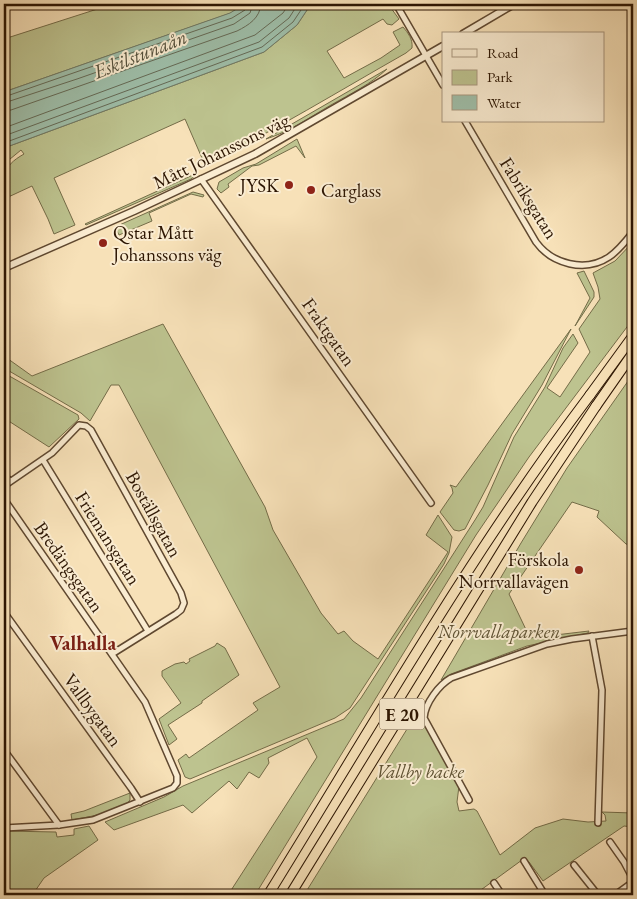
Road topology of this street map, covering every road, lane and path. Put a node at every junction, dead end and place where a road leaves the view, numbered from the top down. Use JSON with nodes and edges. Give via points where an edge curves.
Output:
{"nodes":[{"id":1,"x":396,"y":4,"type":"edge"},
{"id":2,"x":514,"y":4,"type":"edge"},
{"id":3,"x":466,"y":32,"type":"edge"},
{"id":4,"x":442,"y":47,"type":"edge"},
{"id":5,"x":426,"y":56,"type":"junction"},
{"id":6,"x":442,"y":83,"type":"edge"},
{"id":7,"x":466,"y":122,"type":"edge"},
{"id":8,"x":201,"y":179,"type":"junction"},
{"id":9,"x":633,"y":232,"type":"edge"},
{"id":10,"x":4,"y":268,"type":"edge"},
{"id":11,"x":633,"y":336,"type":"edge"},
{"id":12,"x":633,"y":352,"type":"edge"},
{"id":13,"x":43,"y":460,"type":"junction"},
{"id":14,"x":4,"y":475,"type":"edge"},
{"id":15,"x":10,"y":481,"type":"junction"},
{"id":16,"x":4,"y":486,"type":"edge"},
{"id":17,"x":4,"y":499,"type":"edge"},
{"id":18,"x":431,"y":503,"type":"dead end"},
{"id":19,"x":4,"y":612,"type":"edge"},
{"id":20,"x":148,"y":631,"type":"junction"},
{"id":21,"x":633,"y":631,"type":"edge"},
{"id":22,"x":592,"y":636,"type":"junction"},
{"id":23,"x":112,"y":654,"type":"junction"},
{"id":24,"x":4,"y":750,"type":"edge"},
{"id":25,"x":469,"y":800,"type":"dead end"},
{"id":26,"x":140,"y":802,"type":"junction"},
{"id":27,"x":598,"y":823,"type":"dead end"},
{"id":28,"x":59,"y":825,"type":"junction"},
{"id":29,"x":4,"y":828,"type":"edge"},
{"id":30,"x":610,"y":842,"type":"dead end"},
{"id":31,"x":524,"y":861,"type":"dead end"},
{"id":32,"x":574,"y":865,"type":"dead end"},
{"id":33,"x":633,"y":880,"type":"edge"},
{"id":34,"x":494,"y":884,"type":"dead end"},
{"id":35,"x":268,"y":895,"type":"edge"},
{"id":36,"x":290,"y":895,"type":"edge"},
{"id":37,"x":502,"y":895,"type":"edge"},
{"id":38,"x":545,"y":895,"type":"edge"},
{"id":39,"x":598,"y":895,"type":"edge"},
{"id":40,"x":615,"y":895,"type":"edge"}],
"edges":[{"from":1,"to":5,"type":"street"},
{"from":2,"to":3,"type":"street"},
{"from":4,"to":5,"type":"street","name":"Mått Johanssons väg"},
{"from":5,"to":6,"type":"street"},
{"from":5,"to":8,"type":"street","name":"Mått Johanssons väg","via":[[255,154]]},
{"from":7,"to":9,"type":"street","name":"Fabriksgatan","via":[[536,242],[548,255],[576,265],[596,263],[609,257]]},
{"from":8,"to":10,"type":"street","name":"Mått Johanssons väg"},
{"from":8,"to":18,"type":"street","name":"Fraktgatan"},
{"from":11,"to":35,"type":"highway","number":"E 20","via":[[567,425],[472,565]]},
{"from":12,"to":36,"type":"highway","number":"E 20","via":[[532,502]]},
{"from":13,"to":15,"type":"street"},
{"from":13,"to":20,"type":"street","name":"Friemansgatan"},
{"from":13,"to":20,"type":"street","name":"Boställsgatan","via":[[76,426],[81,424],[91,430],[183,598],[181,610]]},
{"from":14,"to":15,"type":"street"},
{"from":15,"to":16,"type":"street"},
{"from":17,"to":23,"type":"street","name":"Bredängsgatan"},
{"from":19,"to":26,"type":"street","name":"Vallbygatan"},
{"from":20,"to":23,"type":"street","name":"Boställsgatan"},
{"from":21,"to":22,"type":"street"},
{"from":22,"to":25,"type":"street","via":[[531,649],[451,678],[439,686],[424,711],[424,718]]},
{"from":22,"to":27,"type":"street","via":[[602,690]]},
{"from":23,"to":26,"type":"street","name":"Bredängsgatan","via":[[145,702],[177,776],[173,788]]},
{"from":24,"to":28,"type":"street"},
{"from":26,"to":28,"type":"street","name":"Bredängsgatan","via":[[93,820]]},
{"from":28,"to":29,"type":"street","name":"Bredängsgatan"},
{"from":30,"to":33,"type":"street"},
{"from":31,"to":38,"type":"street"},
{"from":32,"to":39,"type":"street"},
{"from":33,"to":40,"type":"street"},
{"from":34,"to":37,"type":"street"}]}
